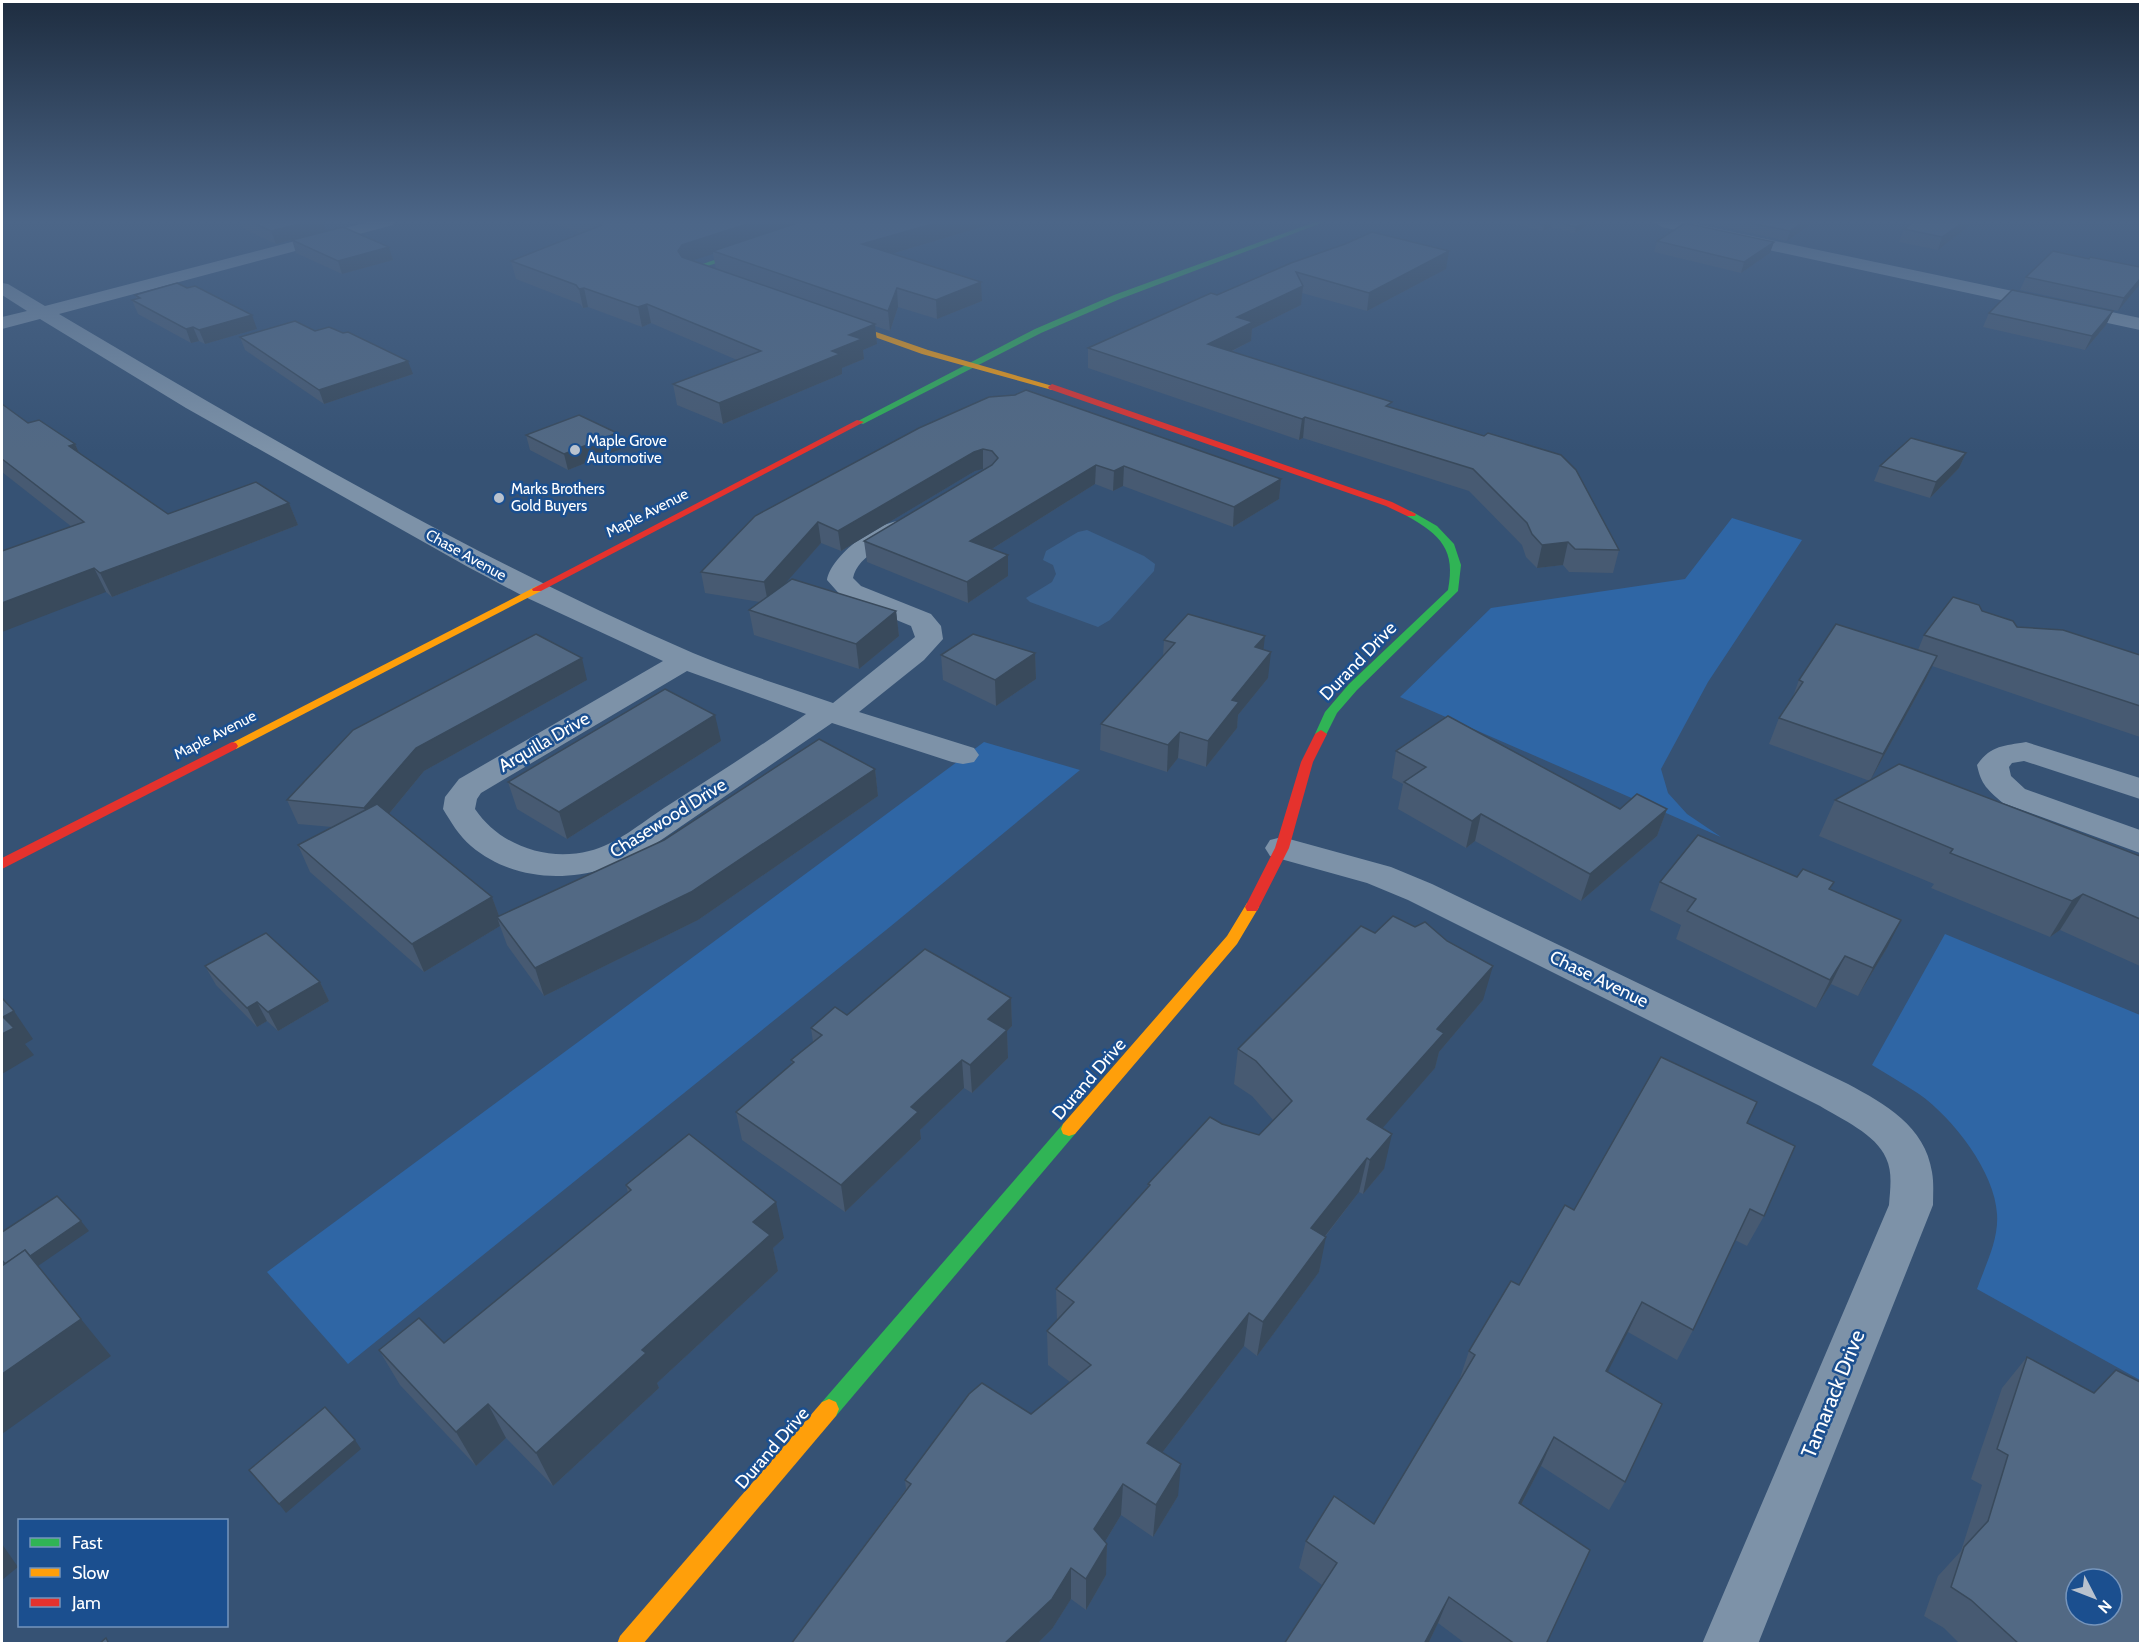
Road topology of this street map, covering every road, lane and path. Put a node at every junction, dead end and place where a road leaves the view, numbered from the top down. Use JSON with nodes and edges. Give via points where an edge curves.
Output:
{"nodes":[{"id":1,"x":21,"y":299,"type":"edge"},
{"id":2,"x":94,"y":299,"type":"edge"},
{"id":3,"x":1117,"y":299,"type":"edge"},
{"id":4,"x":2022,"y":299,"type":"edge"},
{"id":5,"x":44,"y":312,"type":"junction"},
{"id":6,"x":825,"y":316,"type":"edge"},
{"id":7,"x":2,"y":323,"type":"edge"},
{"id":8,"x":2140,"y":324,"type":"edge"},
{"id":9,"x":972,"y":364,"type":"junction"},
{"id":10,"x":925,"y":512,"type":"edge"},
{"id":11,"x":531,"y":590,"type":"junction"},
{"id":12,"x":685,"y":660,"type":"junction"},
{"id":13,"x":833,"y":714,"type":"junction"},
{"id":14,"x":963,"y":755,"type":"dead end"},
{"id":15,"x":2140,"y":789,"type":"edge"},
{"id":16,"x":2140,"y":842,"type":"edge"},
{"id":17,"x":492,"y":845,"type":"joint"},
{"id":18,"x":1282,"y":848,"type":"junction"},
{"id":19,"x":2,"y":864,"type":"edge"},
{"id":20,"x":1900,"y":1142,"type":"joint"},
{"id":21,"x":628,"y":1644,"type":"edge"},
{"id":22,"x":1730,"y":1644,"type":"edge"}],
"edges":[{"from":1,"to":5,"type":"street","name":"Chase Avenue"},
{"from":2,"to":5,"type":"street"},
{"from":3,"to":9,"type":"street","name":"Maple Avenue"},
{"from":4,"to":8,"type":"street"},
{"from":5,"to":7,"type":"street"},
{"from":5,"to":11,"type":"street","name":"Chase Avenue","via":[[204,408]]},
{"from":6,"to":9,"type":"street","name":"Durand Drive","via":[[925,352]]},
{"from":9,"to":11,"type":"street","name":"Maple Avenue"},
{"from":9,"to":18,"type":"street","name":"Durand Drive","via":[[1026,378],[1389,504],[1429,524],[1451,545],[1459,567],[1453,591],[1332,712],[1307,762]]},
{"from":10,"to":13,"type":"street","name":"Chasewood Drive","via":[[846,561],[839,571],[840,580],[852,592],[921,620],[930,632],[929,639]]},
{"from":11,"to":12,"type":"street","name":"Chase Avenue"},
{"from":11,"to":19,"type":"street","name":"Maple Avenue"},
{"from":12,"to":13,"type":"street","name":"Chase Avenue"},
{"from":12,"to":17,"type":"street","name":"Arquilla Drive","via":[[470,786],[461,797],[459,809],[470,828]]},
{"from":13,"to":14,"type":"street","name":"Chase Avenue"},
{"from":13,"to":17,"type":"street","name":"Chasewood Drive","via":[[628,846],[594,862],[569,866],[528,861]]},
{"from":15,"to":16,"type":"street","via":[[2026,751],[2002,756],[1993,765],[1996,780],[2014,796]]},
{"from":18,"to":20,"type":"street","name":"Chase Avenue","via":[[1379,874],[1420,892],[1834,1095],[1871,1116]]},
{"from":18,"to":21,"type":"street","name":"Durand Drive","via":[[1232,940]]},
{"from":20,"to":22,"type":"street","name":"Tamarack Drive","via":[[1911,1171],[1911,1205]]}]}
